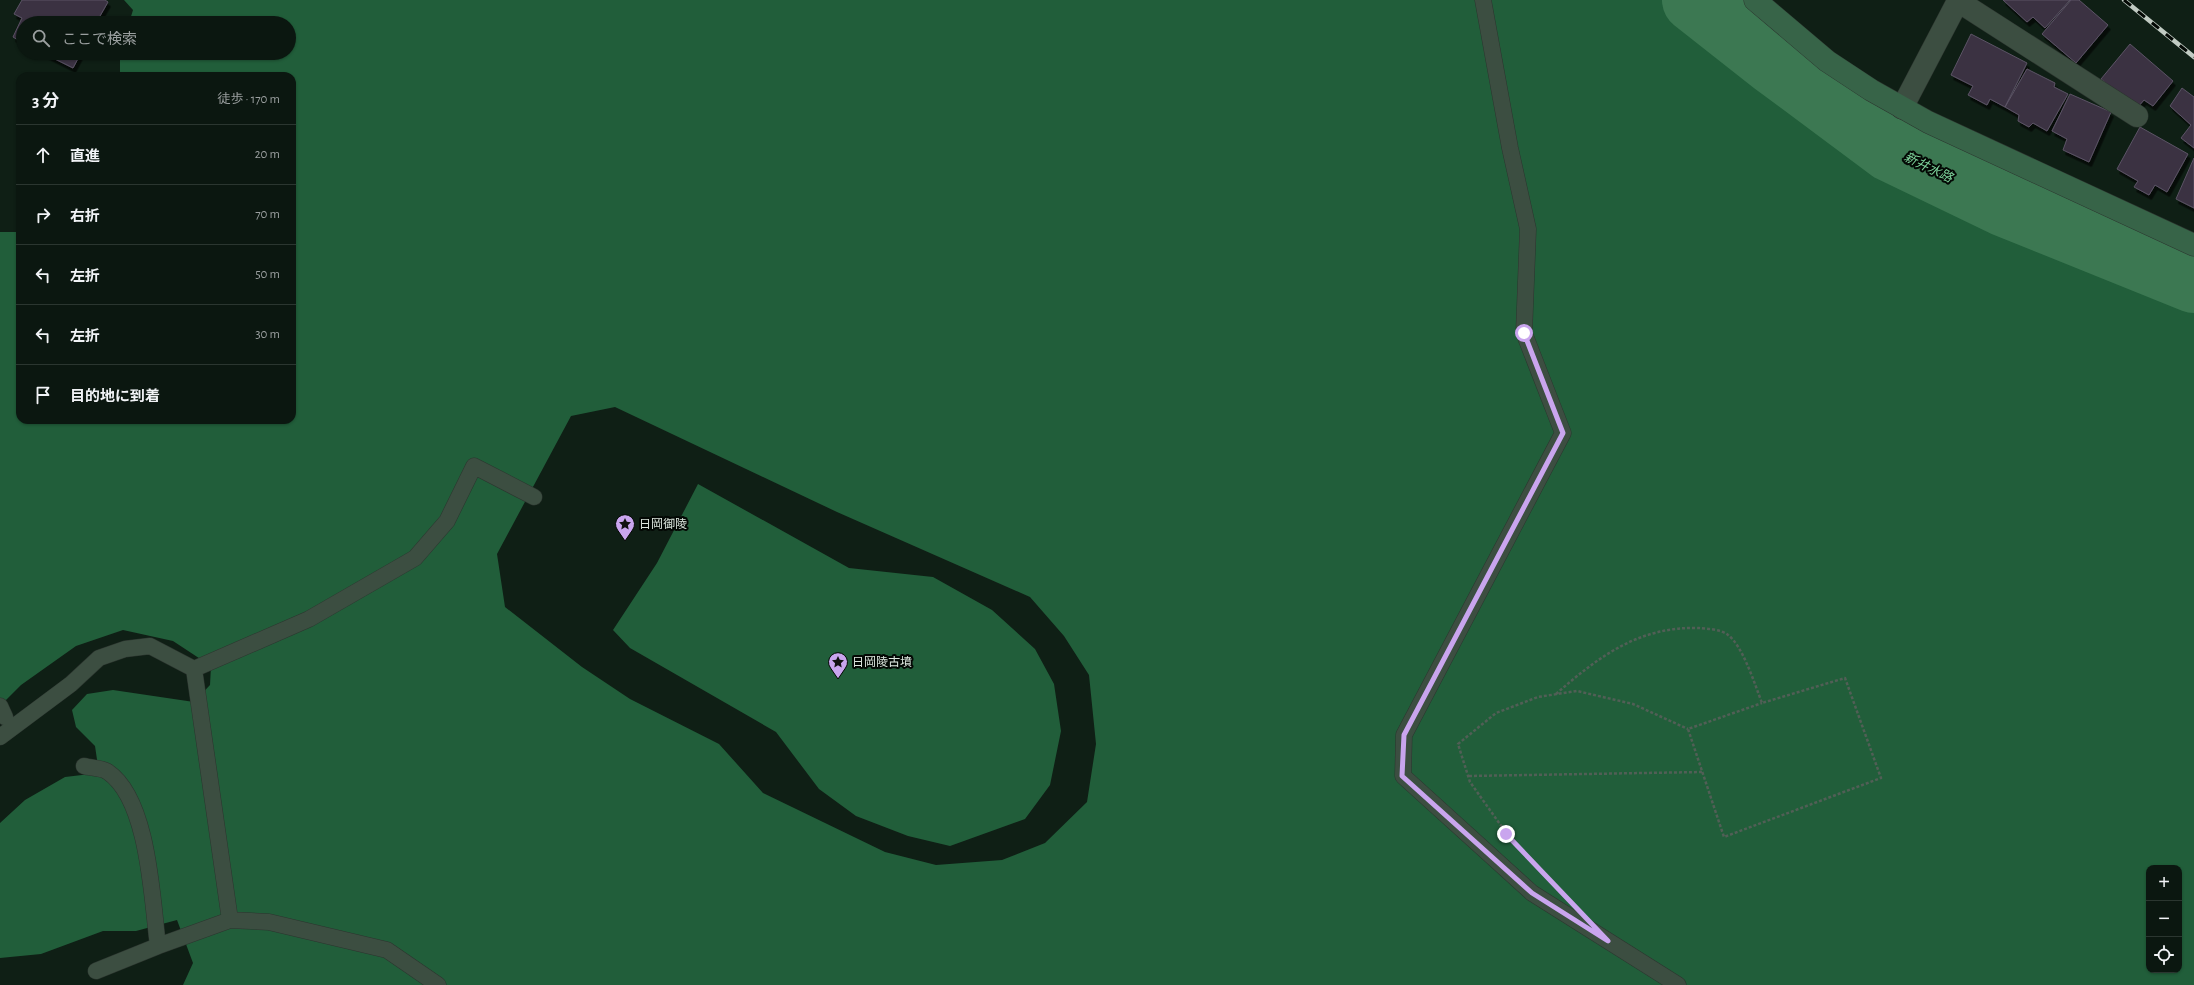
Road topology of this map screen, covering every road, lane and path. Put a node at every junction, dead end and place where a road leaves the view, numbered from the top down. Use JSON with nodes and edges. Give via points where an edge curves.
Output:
{"nodes":[{"id":1,"x":1483,"y":0,"type":"edge"},
{"id":2,"x":1756,"y":0,"type":"edge"},
{"id":3,"x":1902,"y":108,"type":"junction"},
{"id":4,"x":2137,"y":116,"type":"dead end"},
{"id":5,"x":2194,"y":245,"type":"edge"},
{"id":6,"x":534,"y":498,"type":"dead end"},
{"id":7,"x":194,"y":669,"type":"junction"},
{"id":8,"x":1556,"y":694,"type":"junction"},
{"id":9,"x":1762,"y":703,"type":"junction"},
{"id":10,"x":1688,"y":729,"type":"junction"},
{"id":11,"x":0,"y":737,"type":"edge"},
{"id":12,"x":84,"y":766,"type":"dead end"},
{"id":13,"x":1702,"y":772,"type":"junction"},
{"id":14,"x":1469,"y":776,"type":"junction"},
{"id":15,"x":1506,"y":834,"type":"dead end"},
{"id":16,"x":230,"y":920,"type":"junction"},
{"id":17,"x":158,"y":946,"type":"junction"},
{"id":18,"x":96,"y":971,"type":"dead end"},
{"id":19,"x":438,"y":985,"type":"edge"},
{"id":20,"x":1678,"y":985,"type":"edge"}],
"edges":[{"from":1,"to":20,"type":"lane","via":[[1510,148],[1528,229],[1524,333],[1563,433],[1404,735],[1402,776],[1532,893]]},
{"from":2,"to":3,"type":"street","via":[[1827,61]]},
{"from":3,"to":4,"type":"street","via":[[1958,1]]},
{"from":3,"to":5,"type":"street","via":[[1935,126]]},
{"from":6,"to":7,"type":"lane","via":[[474,466],[447,521],[415,558],[309,619]]},
{"from":7,"to":11,"type":"lane","via":[[150,646],[125,649],[99,658],[71,684]]},
{"from":7,"to":16,"type":"lane"},
{"from":8,"to":9,"type":"path","via":[[1587,667],[1627,642],[1655,632],[1686,628],[1710,629],[1728,634],[1744,657]]},
{"from":8,"to":10,"type":"path","via":[[1577,691],[1633,704]]},
{"from":8,"to":14,"type":"path","via":[[1538,697],[1496,713],[1458,744]]},
{"from":9,"to":10,"type":"path"},
{"from":9,"to":13,"type":"path","via":[[1845,678],[1881,778],[1724,837]]},
{"from":10,"to":13,"type":"path"},
{"from":12,"to":17,"type":"lane","via":[[108,771],[125,789],[143,834]]},
{"from":13,"to":14,"type":"path"},
{"from":14,"to":15,"type":"path","via":[[1470,782]]},
{"from":16,"to":17,"type":"lane"},
{"from":16,"to":19,"type":"lane","via":[[269,922],[387,950]]},
{"from":17,"to":18,"type":"lane"}]}
